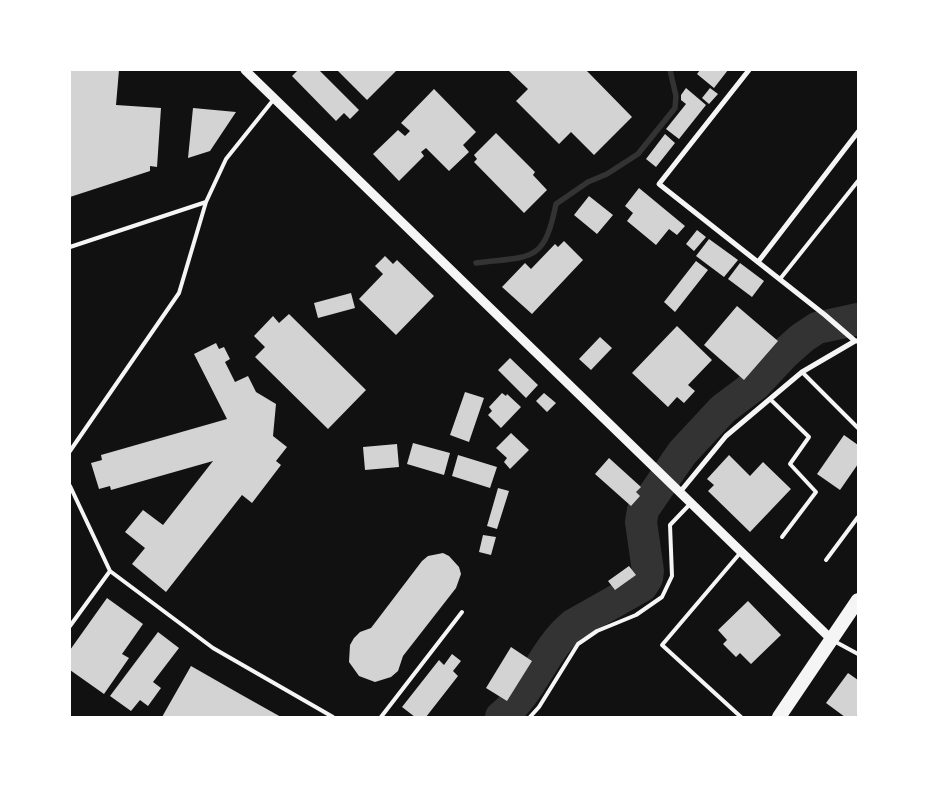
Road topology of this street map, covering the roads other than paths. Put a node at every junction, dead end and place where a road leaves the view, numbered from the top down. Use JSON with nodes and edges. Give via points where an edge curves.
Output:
{"nodes":[{"id":1,"x":244,"y":70,"type":"edge"},
{"id":2,"x":749,"y":70,"type":"edge"},
{"id":3,"x":274,"y":99,"type":"junction"},
{"id":4,"x":858,"y":132,"type":"edge"},
{"id":5,"x":858,"y":181,"type":"edge"},
{"id":6,"x":206,"y":202,"type":"junction"},
{"id":7,"x":70,"y":247,"type":"edge"},
{"id":8,"x":758,"y":262,"type":"junction"},
{"id":9,"x":780,"y":279,"type":"junction"},
{"id":10,"x":856,"y":341,"type":"edge"},
{"id":11,"x":802,"y":372,"type":"junction"},
{"id":12,"x":770,"y":399,"type":"junction"},
{"id":13,"x":858,"y":428,"type":"edge"},
{"id":14,"x":70,"y":451,"type":"edge"},
{"id":15,"x":70,"y":486,"type":"edge"},
{"id":16,"x":678,"y":490,"type":"junction"},
{"id":17,"x":691,"y":503,"type":"junction"},
{"id":18,"x":858,"y":517,"type":"edge"},
{"id":19,"x":782,"y":537,"type":"dead end"},
{"id":20,"x":741,"y":552,"type":"junction"},
{"id":21,"x":826,"y":560,"type":"dead end"},
{"id":22,"x":110,"y":571,"type":"junction"},
{"id":23,"x":858,"y":600,"type":"edge"},
{"id":24,"x":462,"y":612,"type":"dead end"},
{"id":25,"x":70,"y":626,"type":"edge"},
{"id":26,"x":832,"y":640,"type":"junction"},
{"id":27,"x":858,"y":654,"type":"edge"},
{"id":28,"x":333,"y":717,"type":"edge"},
{"id":29,"x":381,"y":717,"type":"edge"},
{"id":30,"x":530,"y":717,"type":"edge"},
{"id":31,"x":741,"y":717,"type":"edge"},
{"id":32,"x":780,"y":717,"type":"edge"}],
"edges":[{"from":1,"to":3,"type":"street"},
{"from":2,"to":8,"type":"street","via":[[659,184]]},
{"from":3,"to":6,"type":"lane","via":[[226,160]]},
{"from":3,"to":16,"type":"street"},
{"from":4,"to":8,"type":"street"},
{"from":5,"to":9,"type":"lane"},
{"from":6,"to":7,"type":"lane"},
{"from":6,"to":14,"type":"lane","via":[[179,294]]},
{"from":8,"to":9,"type":"street"},
{"from":9,"to":10,"type":"street"},
{"from":10,"to":11,"type":"street"},
{"from":11,"to":12,"type":"street"},
{"from":11,"to":13,"type":"lane"},
{"from":12,"to":16,"type":"street","via":[[726,436]]},
{"from":12,"to":19,"type":"lane","via":[[809,437],[790,464],[816,492]]},
{"from":15,"to":22,"type":"lane"},
{"from":16,"to":17,"type":"street"},
{"from":17,"to":20,"type":"street"},
{"from":17,"to":30,"type":"lane","via":[[670,524],[672,576],[662,597],[636,615],[596,631],[578,644]]},
{"from":18,"to":21,"type":"lane"},
{"from":20,"to":26,"type":"street"},
{"from":20,"to":31,"type":"lane","via":[[662,645]]},
{"from":22,"to":25,"type":"lane"},
{"from":22,"to":28,"type":"lane","via":[[213,648]]},
{"from":23,"to":26,"type":"highway"},
{"from":24,"to":29,"type":"lane"},
{"from":26,"to":27,"type":"lane"},
{"from":26,"to":32,"type":"highway"}]}
